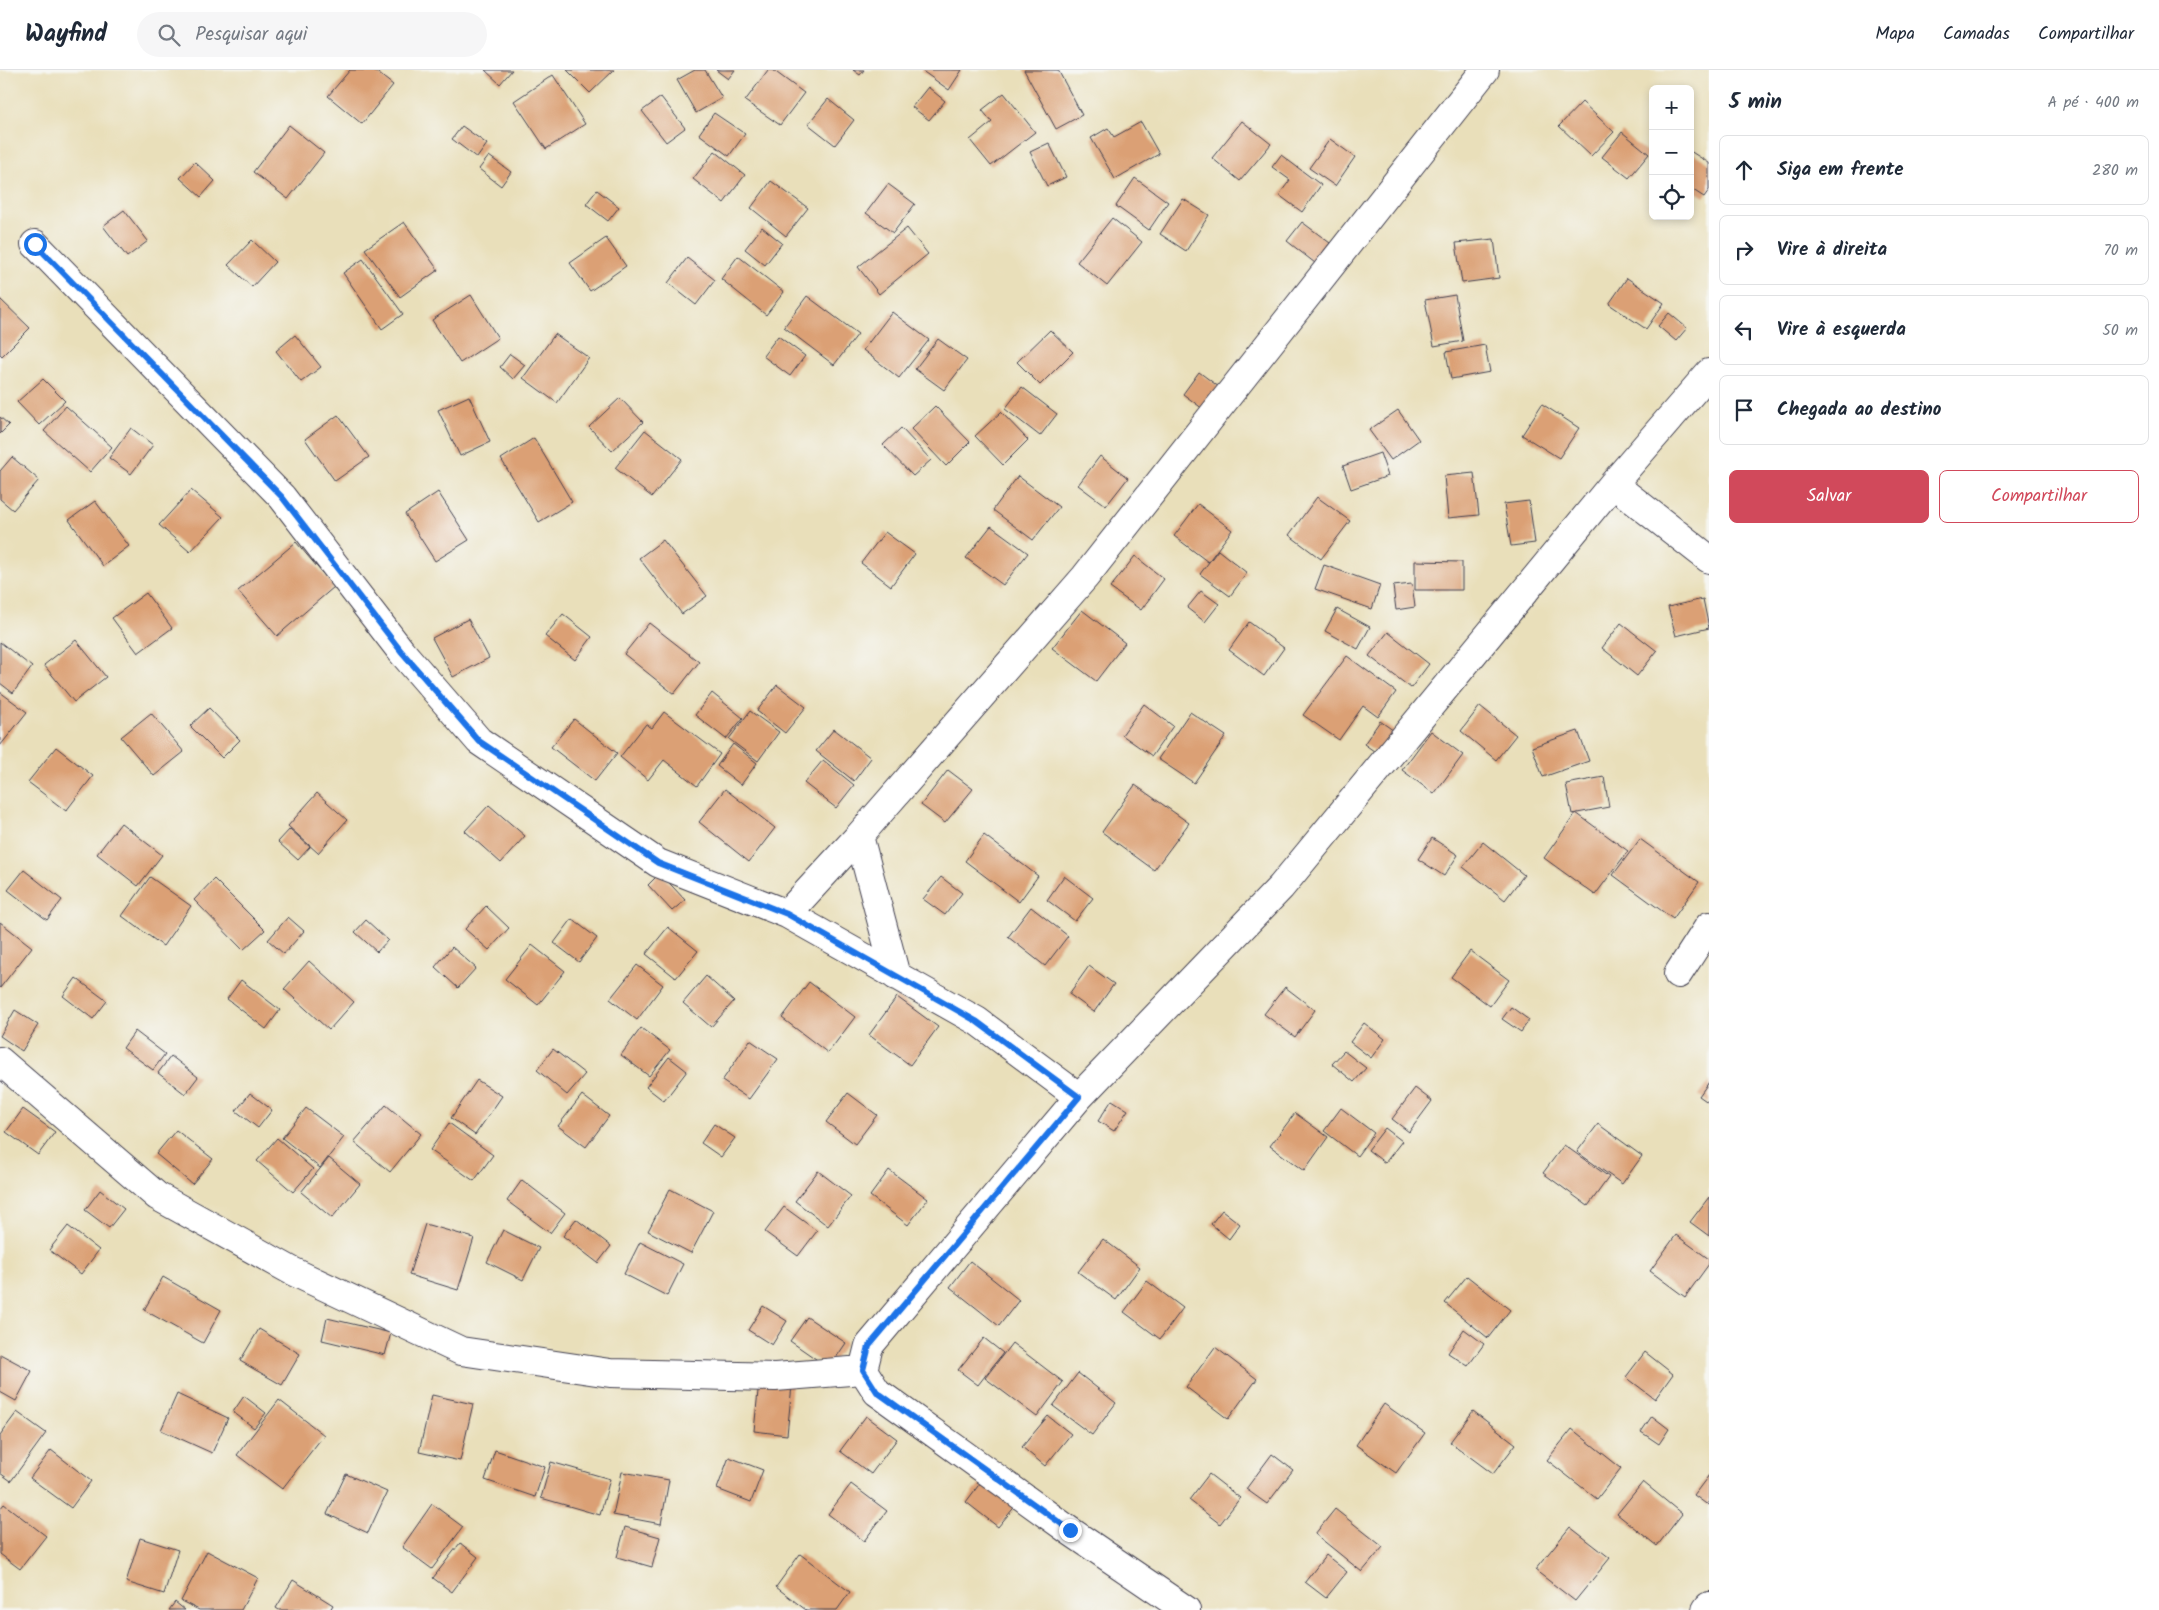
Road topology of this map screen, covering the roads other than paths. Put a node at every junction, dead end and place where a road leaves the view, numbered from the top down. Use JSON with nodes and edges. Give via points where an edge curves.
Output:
{"nodes":[{"id":1,"x":1485,"y":70,"type":"edge"},
{"id":2,"x":35,"y":244,"type":"dead end"},
{"id":3,"x":1709,"y":373,"type":"edge"},
{"id":4,"x":1613,"y":484,"type":"junction"},
{"id":5,"x":1709,"y":559,"type":"edge"},
{"id":6,"x":859,"y":836,"type":"junction"},
{"id":7,"x":787,"y":914,"type":"junction"},
{"id":8,"x":1709,"y":926,"type":"edge"},
{"id":9,"x":1678,"y":974,"type":"dead end"},
{"id":10,"x":896,"y":976,"type":"junction"},
{"id":11,"x":0,"y":1060,"type":"edge"},
{"id":12,"x":1079,"y":1097,"type":"junction"},
{"id":13,"x":863,"y":1370,"type":"junction"},
{"id":14,"x":1709,"y":1606,"type":"edge"},
{"id":15,"x":1186,"y":1610,"type":"edge"},
{"id":16,"x":1706,"y":1610,"type":"edge"}],
"edges":[{"from":1,"to":6,"type":"street","via":[[1085,577]]},
{"from":2,"to":7,"type":"street","via":[[282,497],[401,651],[479,741],[658,863]]},
{"from":3,"to":4,"type":"street"},
{"from":4,"to":5,"type":"street"},
{"from":4,"to":12,"type":"street","via":[[1281,887]]},
{"from":6,"to":7,"type":"street"},
{"from":6,"to":10,"type":"street"},
{"from":7,"to":10,"type":"street"},
{"from":8,"to":9,"type":"street"},
{"from":10,"to":12,"type":"street","via":[[976,1021]]},
{"from":11,"to":13,"type":"street","via":[[157,1196],[292,1271],[461,1351],[610,1373],[775,1377]]},
{"from":12,"to":13,"type":"street","via":[[869,1346]]},
{"from":13,"to":15,"type":"street","via":[[877,1392]]},
{"from":14,"to":16,"type":"street"}]}
